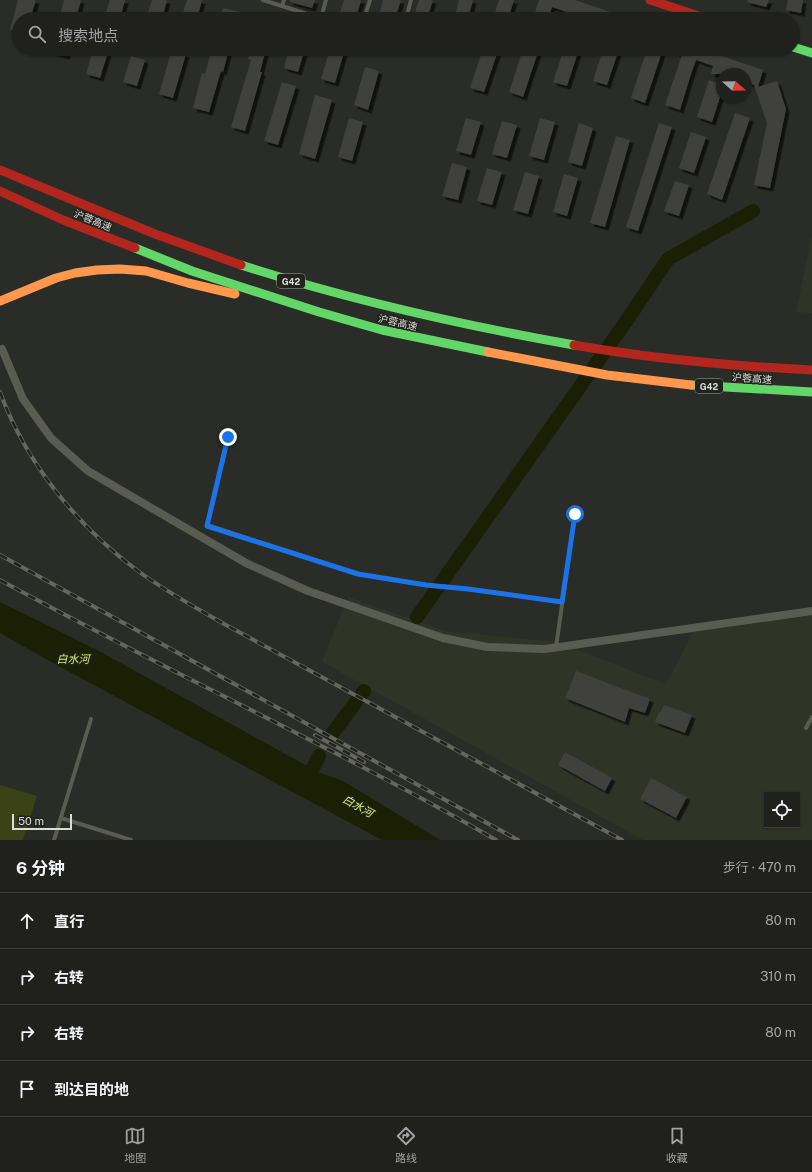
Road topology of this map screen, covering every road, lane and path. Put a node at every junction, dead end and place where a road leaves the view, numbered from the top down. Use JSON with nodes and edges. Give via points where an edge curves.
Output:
{"nodes":[{"id":1,"x":263,"y":0,"type":"edge"},
{"id":2,"x":284,"y":0,"type":"edge"},
{"id":3,"x":326,"y":0,"type":"edge"},
{"id":4,"x":370,"y":0,"type":"edge"},
{"id":5,"x":411,"y":0,"type":"edge"},
{"id":6,"x":650,"y":0,"type":"edge"},
{"id":7,"x":282,"y":6,"type":"junction"},
{"id":8,"x":300,"y":12,"type":"edge"},
{"id":9,"x":323,"y":12,"type":"edge"},
{"id":10,"x":366,"y":12,"type":"edge"},
{"id":11,"x":408,"y":12,"type":"edge"},
{"id":12,"x":687,"y":12,"type":"edge"},
{"id":13,"x":800,"y":49,"type":"edge"},
{"id":14,"x":812,"y":53,"type":"edge"},
{"id":15,"x":0,"y":170,"type":"edge"},
{"id":16,"x":0,"y":191,"type":"edge"},
{"id":17,"x":0,"y":301,"type":"edge"},
{"id":18,"x":319,"y":312,"type":"junction"},
{"id":19,"x":0,"y":350,"type":"edge"},
{"id":20,"x":812,"y":370,"type":"edge"},
{"id":21,"x":812,"y":392,"type":"edge"},
{"id":22,"x":228,"y":437,"type":"dead end"},
{"id":23,"x":575,"y":514,"type":"dead end"},
{"id":24,"x":562,"y":602,"type":"junction"},
{"id":25,"x":812,"y":611,"type":"edge"},
{"id":26,"x":556,"y":647,"type":"junction"},
{"id":27,"x":812,"y":717,"type":"edge"},
{"id":28,"x":91,"y":719,"type":"dead end"},
{"id":29,"x":806,"y":728,"type":"dead end"},
{"id":30,"x":60,"y":818,"type":"junction"},
{"id":31,"x":54,"y":840,"type":"edge"},
{"id":32,"x":131,"y":840,"type":"edge"}],
"edges":[{"from":1,"to":7,"type":"lane"},
{"from":2,"to":7,"type":"lane"},
{"from":3,"to":9,"type":"lane"},
{"from":4,"to":10,"type":"lane"},
{"from":5,"to":11,"type":"lane"},
{"from":6,"to":12,"type":"main road"},
{"from":7,"to":8,"type":"lane"},
{"from":13,"to":14,"type":"main road"},
{"from":15,"to":20,"type":"main road","name":"沪蓉高速","number":"G42","via":[[141,229],[327,292],[439,319],[619,353],[701,363]]},
{"from":16,"to":18,"type":"main road","name":"沪蓉高速","number":"G42","via":[[63,220],[192,271]]},
{"from":17,"to":18,"type":"main road","via":[[56,278],[75,273],[120,269],[146,271]]},
{"from":18,"to":21,"type":"main road","name":"沪蓉高速","number":"G42","via":[[382,330],[607,375],[683,384]]},
{"from":19,"to":26,"type":"street","via":[[22,399],[51,438],[88,471],[246,563],[308,591],[443,638],[487,647]]},
{"from":22,"to":24,"type":"lane","via":[[207,526],[358,574]]},
{"from":23,"to":24,"type":"lane"},
{"from":24,"to":26,"type":"lane"},
{"from":25,"to":26,"type":"street"},
{"from":27,"to":29,"type":"lane"},
{"from":28,"to":30,"type":"lane"},
{"from":30,"to":31,"type":"lane"},
{"from":30,"to":32,"type":"lane"}]}
